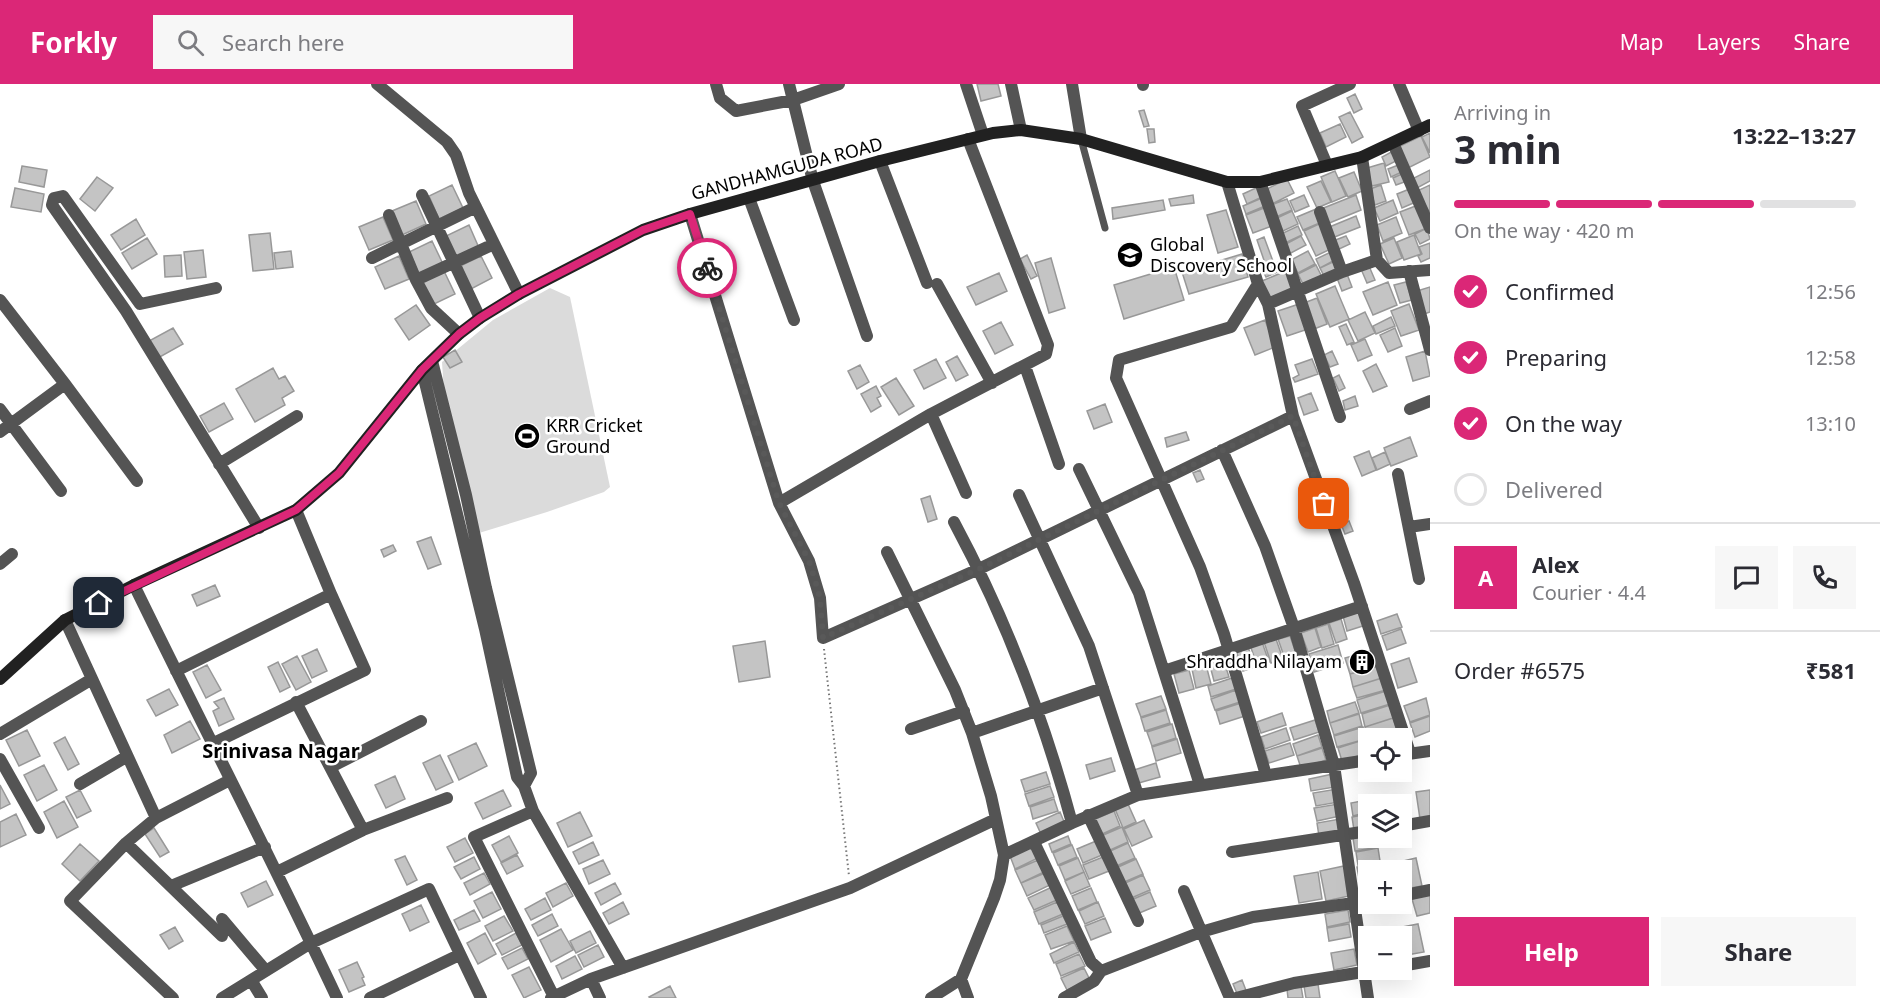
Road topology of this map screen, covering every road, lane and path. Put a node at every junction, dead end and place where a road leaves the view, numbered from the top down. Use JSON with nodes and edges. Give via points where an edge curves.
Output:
{"nodes":[{"id":1,"x":377,"y":84,"type":"edge"},
{"id":2,"x":716,"y":84,"type":"edge"},
{"id":3,"x":789,"y":84,"type":"edge"},
{"id":4,"x":839,"y":84,"type":"edge"},
{"id":5,"x":966,"y":84,"type":"edge"},
{"id":6,"x":1011,"y":84,"type":"edge"},
{"id":7,"x":1072,"y":84,"type":"edge"},
{"id":8,"x":1350,"y":84,"type":"edge"},
{"id":9,"x":1399,"y":84,"type":"edge"},
{"id":10,"x":794,"y":100,"type":"junction"},
{"id":11,"x":1424,"y":128,"type":"edge"},
{"id":12,"x":1022,"y":130,"type":"junction"},
{"id":13,"x":983,"y":135,"type":"junction"},
{"id":14,"x":968,"y":139,"type":"junction"},
{"id":15,"x":1081,"y":139,"type":"junction"},
{"id":16,"x":1393,"y":143,"type":"junction"},
{"id":17,"x":1362,"y":157,"type":"junction"},
{"id":18,"x":880,"y":161,"type":"junction"},
{"id":19,"x":1327,"y":165,"type":"junction"},
{"id":20,"x":813,"y":181,"type":"junction"},
{"id":21,"x":1227,"y":182,"type":"junction"},
{"id":22,"x":1260,"y":182,"type":"junction"},
{"id":23,"x":422,"y":195,"type":"dead end"},
{"id":24,"x":749,"y":198,"type":"junction"},
{"id":25,"x":476,"y":207,"type":"junction"},
{"id":26,"x":1320,"y":212,"type":"dead end"},
{"id":27,"x":690,"y":214,"type":"junction"},
{"id":28,"x":389,"y":215,"type":"dead end"},
{"id":29,"x":436,"y":227,"type":"junction"},
{"id":30,"x":1106,"y":228,"type":"dead end"},
{"id":31,"x":1430,"y":228,"type":"edge"},
{"id":32,"x":401,"y":244,"type":"junction"},
{"id":33,"x":494,"y":244,"type":"junction"},
{"id":34,"x":372,"y":258,"type":"dead end"},
{"id":35,"x":1377,"y":260,"type":"junction"},
{"id":36,"x":453,"y":264,"type":"junction"},
{"id":37,"x":1430,"y":270,"type":"edge"},
{"id":38,"x":1409,"y":271,"type":"junction"},
{"id":39,"x":1342,"y":272,"type":"junction"},
{"id":40,"x":416,"y":280,"type":"junction"},
{"id":41,"x":1258,"y":284,"type":"junction"},
{"id":42,"x":216,"y":288,"type":"dead end"},
{"id":43,"x":1299,"y":290,"type":"junction"},
{"id":44,"x":519,"y":294,"type":"junction"},
{"id":45,"x":0,"y":300,"type":"edge"},
{"id":46,"x":140,"y":304,"type":"junction"},
{"id":47,"x":1268,"y":304,"type":"junction"},
{"id":48,"x":126,"y":311,"type":"junction"},
{"id":49,"x":480,"y":318,"type":"junction"},
{"id":50,"x":794,"y":320,"type":"dead end"},
{"id":51,"x":459,"y":334,"type":"junction"},
{"id":52,"x":867,"y":336,"type":"dead end"},
{"id":53,"x":1430,"y":350,"type":"edge"},
{"id":54,"x":427,"y":366,"type":"junction"},
{"id":55,"x":1025,"y":366,"type":"junction"},
{"id":56,"x":992,"y":383,"type":"junction"},
{"id":57,"x":65,"y":384,"type":"junction"},
{"id":58,"x":1430,"y":401,"type":"edge"},
{"id":59,"x":1410,"y":408,"type":"dead end"},
{"id":60,"x":0,"y":409,"type":"edge"},
{"id":61,"x":932,"y":414,"type":"junction"},
{"id":62,"x":297,"y":416,"type":"dead end"},
{"id":63,"x":1293,"y":416,"type":"junction"},
{"id":64,"x":1340,"y":417,"type":"dead end"},
{"id":65,"x":5,"y":428,"type":"edge"},
{"id":66,"x":1222,"y":450,"type":"junction"},
{"id":67,"x":219,"y":464,"type":"junction"},
{"id":68,"x":1059,"y":464,"type":"dead end"},
{"id":69,"x":1079,"y":469,"type":"dead end"},
{"id":70,"x":1398,"y":474,"type":"dead end"},
{"id":71,"x":137,"y":481,"type":"dead end"},
{"id":72,"x":1161,"y":481,"type":"junction"},
{"id":73,"x":61,"y":491,"type":"dead end"},
{"id":74,"x":966,"y":493,"type":"dead end"},
{"id":75,"x":1019,"y":495,"type":"dead end"},
{"id":76,"x":779,"y":503,"type":"junction"},
{"id":77,"x":296,"y":510,"type":"junction"},
{"id":78,"x":1099,"y":510,"type":"junction"},
{"id":79,"x":954,"y":522,"type":"dead end"},
{"id":80,"x":1430,"y":524,"type":"edge"},
{"id":81,"x":1409,"y":527,"type":"junction"},
{"id":82,"x":259,"y":528,"type":"junction"},
{"id":83,"x":1040,"y":540,"type":"junction"},
{"id":84,"x":887,"y":552,"type":"dead end"},
{"id":85,"x":12,"y":554,"type":"dead end"},
{"id":86,"x":0,"y":564,"type":"edge"},
{"id":87,"x":979,"y":569,"type":"junction"},
{"id":88,"x":1419,"y":579,"type":"dead end"},
{"id":89,"x":134,"y":585,"type":"junction"},
{"id":90,"x":332,"y":594,"type":"junction"},
{"id":91,"x":909,"y":600,"type":"junction"},
{"id":92,"x":1362,"y":606,"type":"junction"},
{"id":93,"x":65,"y":620,"type":"junction"},
{"id":94,"x":1294,"y":628,"type":"junction"},
{"id":95,"x":823,"y":638,"type":"junction"},
{"id":96,"x":1228,"y":649,"type":"junction"},
{"id":97,"x":176,"y":671,"type":"junction"},
{"id":98,"x":1164,"y":671,"type":"junction"},
{"id":99,"x":0,"y":679,"type":"edge"},
{"id":100,"x":92,"y":679,"type":"junction"},
{"id":101,"x":1103,"y":688,"type":"junction"},
{"id":102,"x":296,"y":702,"type":"junction"},
{"id":103,"x":1036,"y":710,"type":"junction"},
{"id":104,"x":964,"y":711,"type":"junction"},
{"id":105,"x":421,"y":721,"type":"dead end"},
{"id":106,"x":1398,"y":728,"type":"edge"},
{"id":107,"x":911,"y":729,"type":"dead end"},
{"id":108,"x":972,"y":733,"type":"junction"},
{"id":109,"x":0,"y":734,"type":"edge"},
{"id":110,"x":214,"y":743,"type":"junction"},
{"id":111,"x":1430,"y":750,"type":"edge"},
{"id":112,"x":1412,"y":753,"type":"edge"},
{"id":113,"x":126,"y":757,"type":"junction"},
{"id":114,"x":0,"y":759,"type":"edge"},
{"id":115,"x":1358,"y":761,"type":"edge"},
{"id":116,"x":1334,"y":765,"type":"junction"},
{"id":117,"x":331,"y":767,"type":"junction"},
{"id":118,"x":1266,"y":775,"type":"junction"},
{"id":119,"x":230,"y":780,"type":"junction"},
{"id":120,"x":80,"y":784,"type":"dead end"},
{"id":121,"x":1200,"y":785,"type":"junction"},
{"id":122,"x":1138,"y":795,"type":"junction"},
{"id":123,"x":447,"y":798,"type":"dead end"},
{"id":124,"x":533,"y":811,"type":"junction"},
{"id":125,"x":1088,"y":815,"type":"junction"},
{"id":126,"x":156,"y":818,"type":"junction"},
{"id":127,"x":996,"y":819,"type":"junction"},
{"id":128,"x":1430,"y":821,"type":"edge"},
{"id":129,"x":1072,"y":823,"type":"junction"},
{"id":130,"x":1412,"y":824,"type":"edge"},
{"id":131,"x":39,"y":828,"type":"dead end"},
{"id":132,"x":363,"y":830,"type":"junction"},
{"id":133,"x":1358,"y":833,"type":"edge"},
{"id":134,"x":1345,"y":835,"type":"junction"},
{"id":135,"x":1034,"y":842,"type":"junction"},
{"id":136,"x":126,"y":843,"type":"junction"},
{"id":137,"x":265,"y":847,"type":"junction"},
{"id":138,"x":1232,"y":852,"type":"dead end"},
{"id":139,"x":1004,"y":855,"type":"junction"},
{"id":140,"x":277,"y":872,"type":"junction"},
{"id":141,"x":171,"y":886,"type":"junction"},
{"id":142,"x":850,"y":888,"type":"junction"},
{"id":143,"x":1430,"y":890,"type":"edge"},
{"id":144,"x":1184,"y":891,"type":"dead end"},
{"id":145,"x":1412,"y":894,"type":"edge"},
{"id":146,"x":1358,"y":902,"type":"edge"},
{"id":147,"x":1354,"y":903,"type":"junction"},
{"id":148,"x":222,"y":919,"type":"dead end"},
{"id":149,"x":1138,"y":921,"type":"dead end"},
{"id":150,"x":1202,"y":932,"type":"junction"},
{"id":151,"x":1358,"y":934,"type":"edge"},
{"id":152,"x":222,"y":936,"type":"dead end"},
{"id":153,"x":311,"y":943,"type":"junction"},
{"id":154,"x":459,"y":955,"type":"junction"},
{"id":155,"x":1430,"y":961,"type":"edge"},
{"id":156,"x":1412,"y":964,"type":"edge"},
{"id":157,"x":623,"y":968,"type":"junction"},
{"id":158,"x":266,"y":971,"type":"junction"},
{"id":159,"x":1101,"y":971,"type":"junction"},
{"id":160,"x":1358,"y":973,"type":"edge"},
{"id":161,"x":591,"y":979,"type":"junction"},
{"id":162,"x":961,"y":979,"type":"junction"},
{"id":163,"x":251,"y":980,"type":"junction"},
{"id":164,"x":1365,"y":980,"type":"edge"},
{"id":165,"x":553,"y":997,"type":"edge"},
{"id":166,"x":173,"y":998,"type":"edge"},
{"id":167,"x":222,"y":998,"type":"edge"},
{"id":168,"x":262,"y":998,"type":"edge"},
{"id":169,"x":337,"y":998,"type":"edge"},
{"id":170,"x":370,"y":998,"type":"edge"},
{"id":171,"x":481,"y":998,"type":"edge"},
{"id":172,"x":600,"y":998,"type":"edge"},
{"id":173,"x":931,"y":998,"type":"edge"},
{"id":174,"x":968,"y":998,"type":"edge"},
{"id":175,"x":1064,"y":998,"type":"edge"},
{"id":176,"x":1230,"y":998,"type":"edge"},
{"id":177,"x":1236,"y":998,"type":"edge"},
{"id":178,"x":1368,"y":998,"type":"edge"}],
"edges":[{"from":1,"to":25,"type":"street","via":[[447,142]]},
{"from":2,"to":10,"type":"street","via":[[720,98],[735,111]]},
{"from":3,"to":10,"type":"street"},
{"from":4,"to":10,"type":"street"},
{"from":5,"to":13,"type":"street"},
{"from":6,"to":12,"type":"street"},
{"from":7,"to":15,"type":"street"},
{"from":8,"to":19,"type":"street","via":[[1302,106]]},
{"from":9,"to":11,"type":"street"},
{"from":10,"to":20,"type":"street"},
{"from":11,"to":16,"type":"street","name":"GANDHAMGUDA ROAD"},
{"from":12,"to":13,"type":"street","name":"GANDHAMGUDA ROAD"},
{"from":12,"to":15,"type":"street","name":"GANDHAMGUDA ROAD"},
{"from":13,"to":14,"type":"street","name":"GANDHAMGUDA ROAD"},
{"from":14,"to":18,"type":"street","name":"GANDHAMGUDA ROAD"},
{"from":14,"to":55,"type":"street","via":[[1048,345],[1046,354]]},
{"from":15,"to":21,"type":"street","name":"GANDHAMGUDA ROAD"},
{"from":15,"to":30,"type":"lane"},
{"from":16,"to":17,"type":"street","name":"GANDHAMGUDA ROAD"},
{"from":16,"to":31,"type":"street"},
{"from":17,"to":19,"type":"street","name":"GANDHAMGUDA ROAD"},
{"from":17,"to":35,"type":"street"},
{"from":18,"to":20,"type":"street","name":"GANDHAMGUDA ROAD"},
{"from":18,"to":56,"type":"street","via":[[932,283]]},
{"from":19,"to":22,"type":"street","name":"GANDHAMGUDA ROAD"},
{"from":20,"to":24,"type":"street","name":"GANDHAMGUDA ROAD"},
{"from":20,"to":52,"type":"street"},
{"from":21,"to":22,"type":"street","name":"GANDHAMGUDA ROAD"},
{"from":21,"to":41,"type":"street"},
{"from":22,"to":43,"type":"street"},
{"from":23,"to":29,"type":"street"},
{"from":24,"to":27,"type":"street","name":"GANDHAMGUDA ROAD"},
{"from":24,"to":50,"type":"street"},
{"from":25,"to":29,"type":"street"},
{"from":25,"to":33,"type":"street"},
{"from":26,"to":39,"type":"street"},
{"from":27,"to":44,"type":"street","name":"GANDHAMGUDA ROAD","via":[[643,230]]},
{"from":27,"to":76,"type":"street"},
{"from":28,"to":32,"type":"street"},
{"from":29,"to":32,"type":"street"},
{"from":29,"to":36,"type":"street"},
{"from":32,"to":34,"type":"street"},
{"from":32,"to":40,"type":"street"},
{"from":33,"to":36,"type":"street"},
{"from":33,"to":44,"type":"street"},
{"from":35,"to":38,"type":"street","via":[[1389,273]]},
{"from":35,"to":39,"type":"street"},
{"from":36,"to":40,"type":"street"},
{"from":36,"to":49,"type":"street"},
{"from":37,"to":38,"type":"street"},
{"from":38,"to":53,"type":"street"},
{"from":39,"to":43,"type":"street"},
{"from":40,"to":51,"type":"street","via":[[431,308]]},
{"from":41,"to":47,"type":"street"},
{"from":41,"to":72,"type":"street","via":[[1231,327],[1119,360],[1116,378]]},
{"from":42,"to":46,"type":"street"},
{"from":43,"to":47,"type":"street"},
{"from":43,"to":64,"type":"street"},
{"from":44,"to":49,"type":"street","name":"GANDHAMGUDA ROAD"},
{"from":45,"to":57,"type":"street"},
{"from":46,"to":48,"type":"street"},
{"from":46,"to":48,"type":"street","via":[[63,196],[54,198],[52,205]]},
{"from":47,"to":63,"type":"street"},
{"from":48,"to":67,"type":"street"},
{"from":49,"to":51,"type":"street","name":"GANDHAMGUDA ROAD"},
{"from":51,"to":54,"type":"street","name":"GANDHAMGUDA ROAD"},
{"from":54,"to":77,"type":"street","name":"GANDHAMGUDA ROAD","via":[[339,473]]},
{"from":54,"to":124,"type":"street","via":[[466,495],[472,553],[500,670],[517,777]]},
{"from":55,"to":56,"type":"street"},
{"from":55,"to":68,"type":"street"},
{"from":56,"to":61,"type":"street"},
{"from":57,"to":65,"type":"street"},
{"from":57,"to":71,"type":"street"},
{"from":58,"to":59,"type":"street"},
{"from":60,"to":65,"type":"street"},
{"from":61,"to":74,"type":"street"},
{"from":61,"to":76,"type":"street"},
{"from":62,"to":67,"type":"street"},
{"from":63,"to":66,"type":"street"},
{"from":63,"to":92,"type":"street"},
{"from":65,"to":73,"type":"street"},
{"from":66,"to":72,"type":"street"},
{"from":66,"to":94,"type":"street","via":[[1265,546]]},
{"from":67,"to":82,"type":"street"},
{"from":69,"to":78,"type":"street"},
{"from":70,"to":81,"type":"street"},
{"from":72,"to":78,"type":"street"},
{"from":72,"to":96,"type":"street","via":[[1200,567]]},
{"from":75,"to":83,"type":"street"},
{"from":76,"to":95,"type":"street","via":[[809,561],[820,598]]},
{"from":77,"to":82,"type":"street","name":"GANDHAMGUDA ROAD"},
{"from":77,"to":90,"type":"street"},
{"from":78,"to":83,"type":"street"},
{"from":78,"to":98,"type":"street","via":[[1139,593]]},
{"from":79,"to":87,"type":"street"},
{"from":80,"to":81,"type":"street"},
{"from":81,"to":88,"type":"street"},
{"from":82,"to":89,"type":"street","name":"GANDHAMGUDA ROAD"},
{"from":83,"to":87,"type":"street"},
{"from":83,"to":101,"type":"street","via":[[1089,646]]},
{"from":84,"to":91,"type":"street"},
{"from":85,"to":86,"type":"street"},
{"from":87,"to":91,"type":"street"},
{"from":87,"to":103,"type":"street"},
{"from":89,"to":93,"type":"street","name":"GANDHAMGUDA ROAD"},
{"from":89,"to":97,"type":"street"},
{"from":90,"to":97,"type":"street"},
{"from":90,"to":102,"type":"street","via":[[365,670]]},
{"from":91,"to":95,"type":"street"},
{"from":91,"to":104,"type":"street"},
{"from":92,"to":94,"type":"street"},
{"from":92,"to":106,"type":"street"},
{"from":93,"to":99,"type":"street","name":"GANDHAMGUDA ROAD"},
{"from":93,"to":100,"type":"street"},
{"from":94,"to":96,"type":"street"},
{"from":94,"to":116,"type":"street"},
{"from":95,"to":142,"type":"path"},
{"from":96,"to":98,"type":"street"},
{"from":96,"to":118,"type":"street"},
{"from":97,"to":110,"type":"street"},
{"from":98,"to":121,"type":"street"},
{"from":100,"to":109,"type":"street"},
{"from":100,"to":113,"type":"street"},
{"from":101,"to":103,"type":"street"},
{"from":101,"to":122,"type":"street"},
{"from":102,"to":110,"type":"street"},
{"from":102,"to":117,"type":"street"},
{"from":103,"to":108,"type":"street"},
{"from":103,"to":129,"type":"street"},
{"from":104,"to":107,"type":"street"},
{"from":104,"to":108,"type":"street"},
{"from":105,"to":117,"type":"street"},
{"from":108,"to":127,"type":"street"},
{"from":110,"to":119,"type":"street"},
{"from":111,"to":112,"type":"street"},
{"from":113,"to":120,"type":"street"},
{"from":113,"to":126,"type":"street"},
{"from":114,"to":131,"type":"street"},
{"from":115,"to":116,"type":"street"},
{"from":116,"to":118,"type":"street"},
{"from":116,"to":134,"type":"street"},
{"from":117,"to":132,"type":"street"},
{"from":118,"to":121,"type":"street"},
{"from":119,"to":126,"type":"street"},
{"from":119,"to":137,"type":"street"},
{"from":121,"to":122,"type":"street"},
{"from":122,"to":125,"type":"street"},
{"from":123,"to":132,"type":"street"},
{"from":124,"to":157,"type":"street"},
{"from":124,"to":165,"type":"street","via":[[474,837]]},
{"from":125,"to":129,"type":"street"},
{"from":125,"to":149,"type":"street"},
{"from":126,"to":136,"type":"street"},
{"from":127,"to":139,"type":"street"},
{"from":127,"to":142,"type":"street"},
{"from":128,"to":130,"type":"street"},
{"from":129,"to":135,"type":"street"},
{"from":132,"to":140,"type":"street"},
{"from":133,"to":134,"type":"street"},
{"from":134,"to":138,"type":"street"},
{"from":134,"to":147,"type":"street"},
{"from":135,"to":139,"type":"street"},
{"from":135,"to":159,"type":"street","via":[[1091,962]]},
{"from":136,"to":141,"type":"street"},
{"from":136,"to":166,"type":"street","via":[[70,901]]},
{"from":137,"to":140,"type":"street"},
{"from":137,"to":141,"type":"street"},
{"from":139,"to":162,"type":"street","via":[[994,898]]},
{"from":140,"to":153,"type":"street"},
{"from":141,"to":152,"type":"street"},
{"from":142,"to":157,"type":"street"},
{"from":143,"to":145,"type":"street"},
{"from":144,"to":150,"type":"street"},
{"from":146,"to":147,"type":"street"},
{"from":147,"to":150,"type":"street","via":[[1253,917]]},
{"from":147,"to":151,"type":"street"},
{"from":148,"to":158,"type":"street"},
{"from":150,"to":159,"type":"street"},
{"from":150,"to":176,"type":"street"},
{"from":153,"to":154,"type":"street","via":[[429,889]]},
{"from":153,"to":158,"type":"street"},
{"from":153,"to":169,"type":"street"},
{"from":154,"to":170,"type":"street"},
{"from":154,"to":171,"type":"street"},
{"from":155,"to":156,"type":"street"},
{"from":157,"to":161,"type":"street"},
{"from":158,"to":163,"type":"street"},
{"from":159,"to":175,"type":"street","via":[[1094,981]]},
{"from":160,"to":177,"type":"street"},
{"from":161,"to":165,"type":"street"},
{"from":161,"to":172,"type":"street"},
{"from":162,"to":173,"type":"street"},
{"from":162,"to":174,"type":"street"},
{"from":163,"to":167,"type":"street"},
{"from":163,"to":168,"type":"street"},
{"from":164,"to":178,"type":"street"}]}
